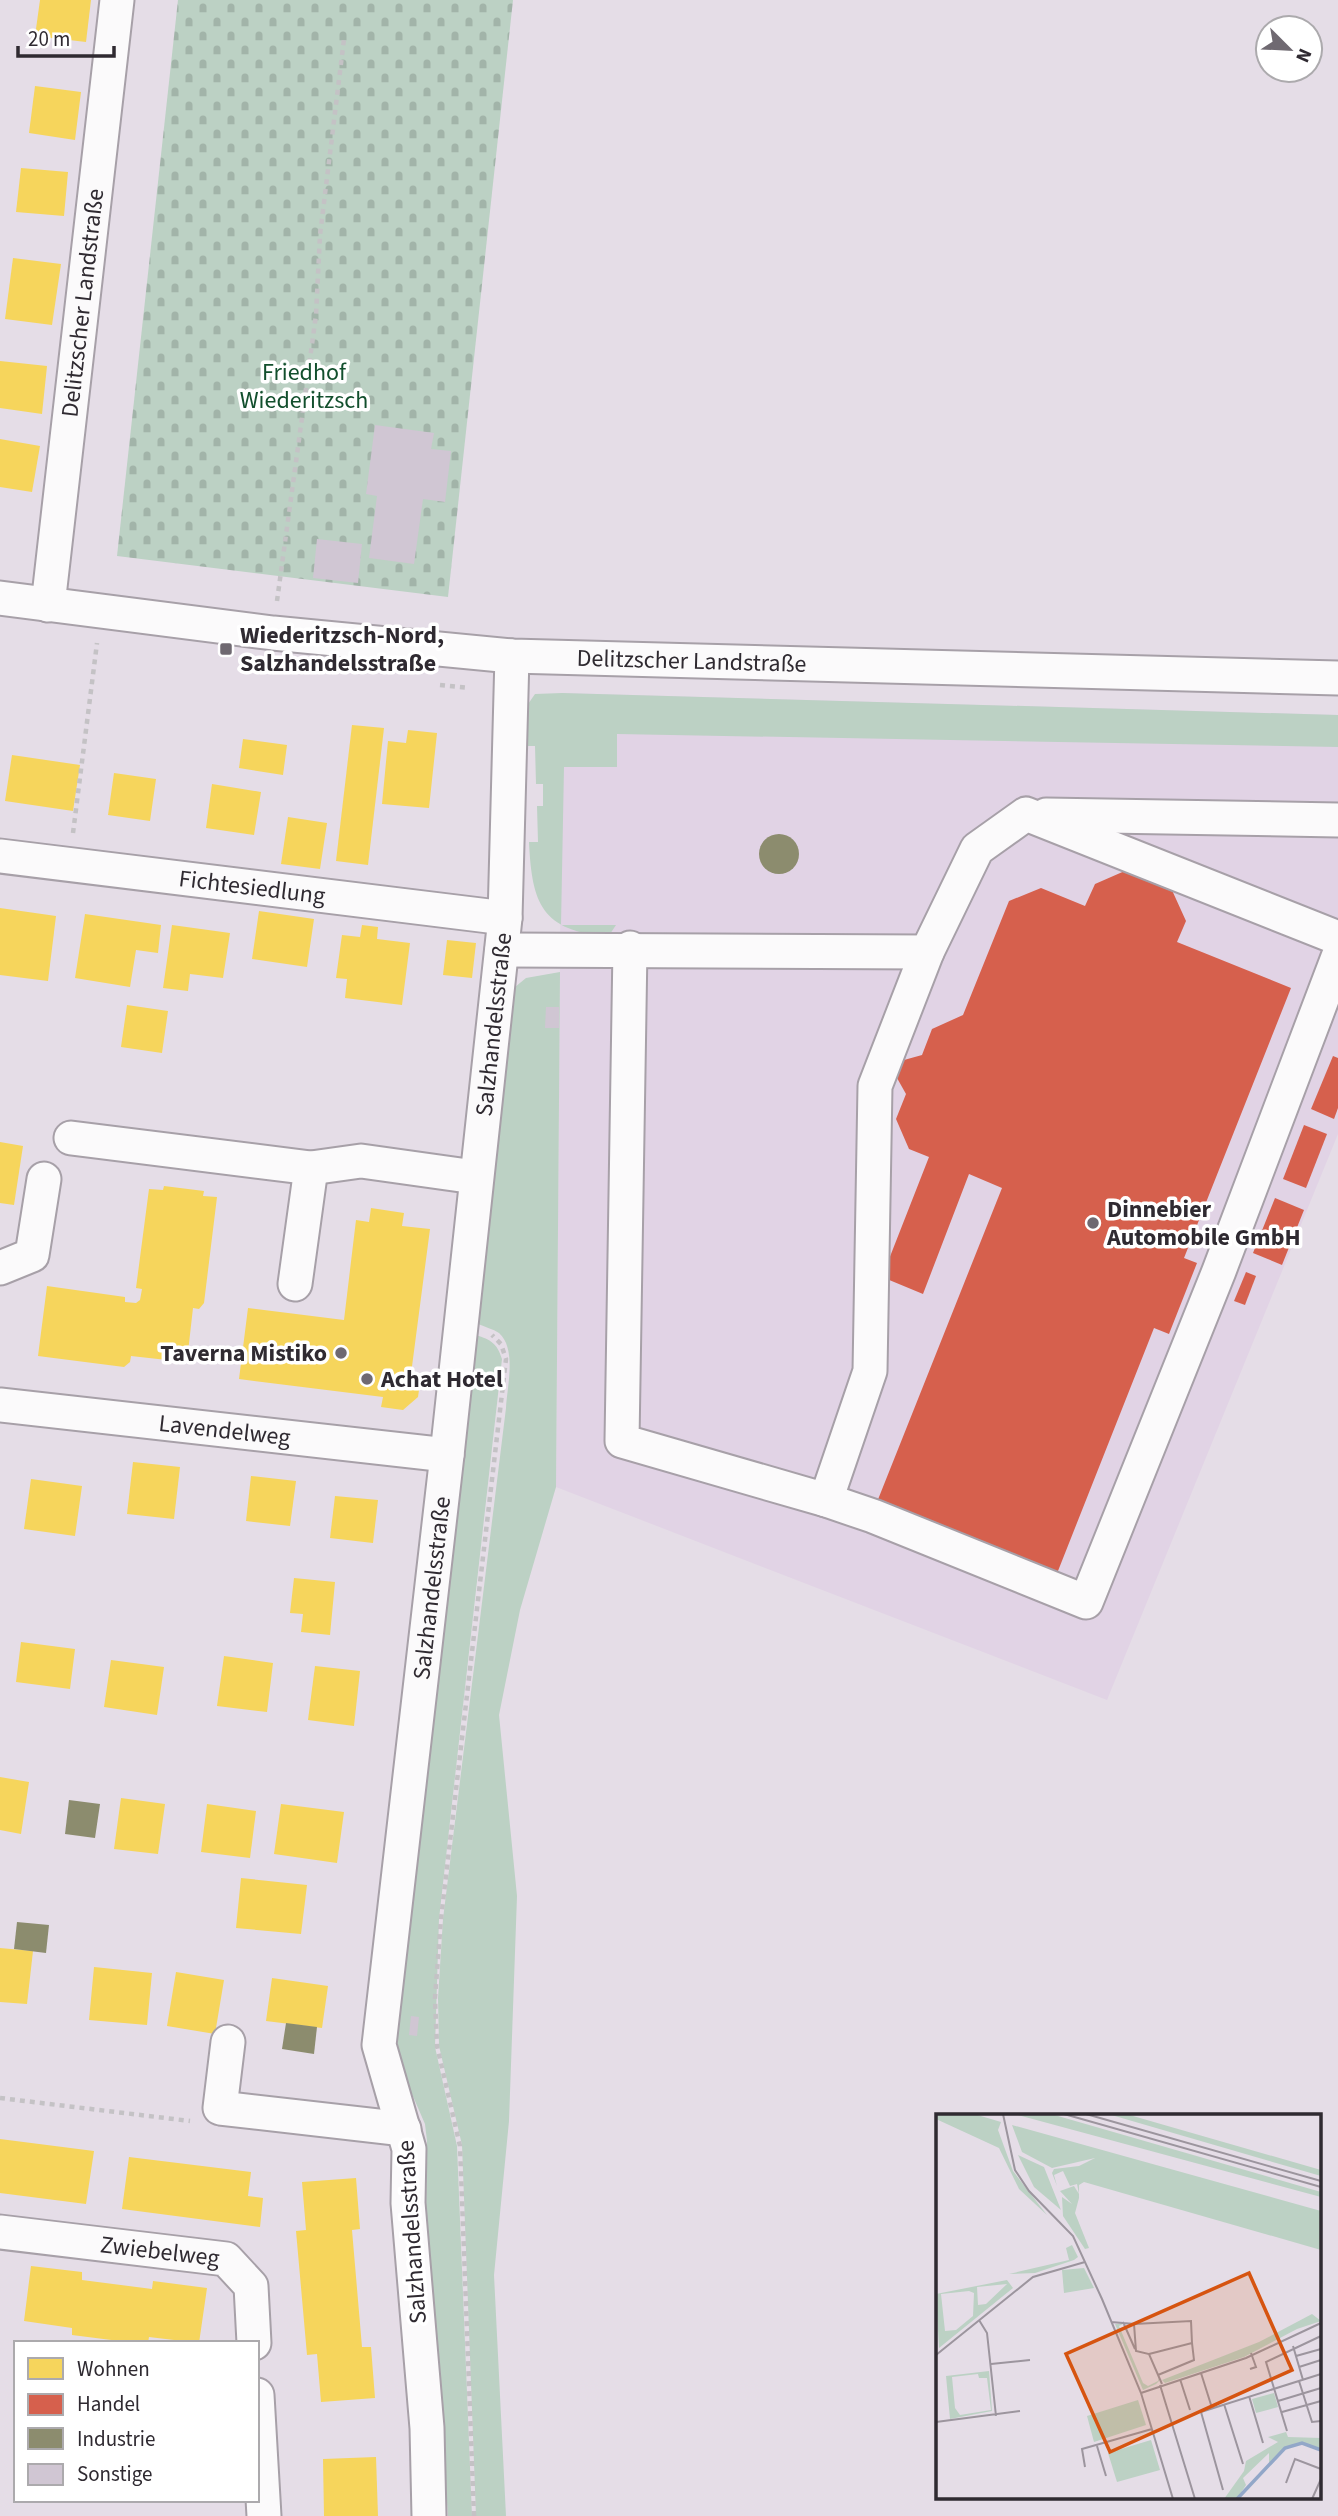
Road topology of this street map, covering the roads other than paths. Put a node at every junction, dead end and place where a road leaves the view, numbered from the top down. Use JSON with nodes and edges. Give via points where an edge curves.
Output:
{"nodes":[{"id":1,"x":117,"y":0,"type":"edge"},
{"id":2,"x":0,"y":598,"type":"edge"},
{"id":3,"x":48,"y":605,"type":"junction"},
{"id":4,"x":512,"y":656,"type":"junction"},
{"id":5,"x":1338,"y":678,"type":"edge"},
{"id":6,"x":1026,"y":814,"type":"junction"},
{"id":7,"x":1338,"y":820,"type":"edge"},
{"id":8,"x":0,"y":856,"type":"edge"},
{"id":9,"x":503,"y":934,"type":"junction"},
{"id":10,"x":1338,"y":938,"type":"edge"},
{"id":11,"x":630,"y":948,"type":"junction"},
{"id":12,"x":927,"y":952,"type":"junction"},
{"id":13,"x":1338,"y":957,"type":"edge"},
{"id":14,"x":71,"y":1138,"type":"dead end"},
{"id":15,"x":311,"y":1168,"type":"junction"},
{"id":16,"x":475,"y":1177,"type":"junction"},
{"id":17,"x":44,"y":1179,"type":"dead end"},
{"id":18,"x":0,"y":1268,"type":"edge"},
{"id":19,"x":295,"y":1284,"type":"dead end"},
{"id":20,"x":0,"y":1405,"type":"edge"},
{"id":21,"x":447,"y":1455,"type":"junction"},
{"id":22,"x":826,"y":1500,"type":"junction"},
{"id":23,"x":228,"y":2042,"type":"dead end"},
{"id":24,"x":404,"y":2129,"type":"junction"},
{"id":25,"x":0,"y":2232,"type":"edge"},
{"id":26,"x":254,"y":2341,"type":"edge"},
{"id":27,"x":259,"y":2430,"type":"edge"},
{"id":28,"x":264,"y":2516,"type":"edge"},
{"id":29,"x":429,"y":2516,"type":"edge"}],
"edges":[{"from":1,"to":3,"type":"street","name":"Delitzscher Landstraße"},
{"from":2,"to":3,"type":"street","name":"Delitzscher Landstraße"},
{"from":3,"to":4,"type":"street","name":"Delitzscher Landstraße"},
{"from":4,"to":5,"type":"street","name":"Delitzscher Landstraße"},
{"from":4,"to":9,"type":"street","name":"Salzhandelsstraße"},
{"from":6,"to":7,"type":"street"},
{"from":6,"to":10,"type":"street"},
{"from":6,"to":12,"type":"street","via":[[976,849]]},
{"from":8,"to":9,"type":"street","name":"Fichtesiedlung"},
{"from":9,"to":11,"type":"street","name":"Fichtesiedlung"},
{"from":9,"to":16,"type":"street","name":"Salzhandelsstraße"},
{"from":11,"to":12,"type":"street","name":"Fichtesiedlung"},
{"from":11,"to":22,"type":"street","via":[[622,1441]]},
{"from":12,"to":22,"type":"street","via":[[875,1086],[870,1371]]},
{"from":13,"to":22,"type":"street","via":[[1086,1602]]},
{"from":14,"to":15,"type":"street"},
{"from":15,"to":16,"type":"street","via":[[360,1161]]},
{"from":15,"to":19,"type":"street"},
{"from":16,"to":21,"type":"street","name":"Salzhandelsstraße"},
{"from":17,"to":18,"type":"street","via":[[32,1255]]},
{"from":20,"to":21,"type":"street","name":"Lavendelweg"},
{"from":21,"to":24,"type":"street","name":"Salzhandelsstraße","via":[[379,2045]]},
{"from":23,"to":24,"type":"street","via":[[220,2108]]},
{"from":24,"to":29,"type":"street","name":"Salzhandelsstraße","via":[[409,2149],[408,2203],[427,2428]]},
{"from":25,"to":26,"type":"street","name":"Zwiebelweg","via":[[226,2259],[251,2286]]},
{"from":27,"to":28,"type":"street"}]}
